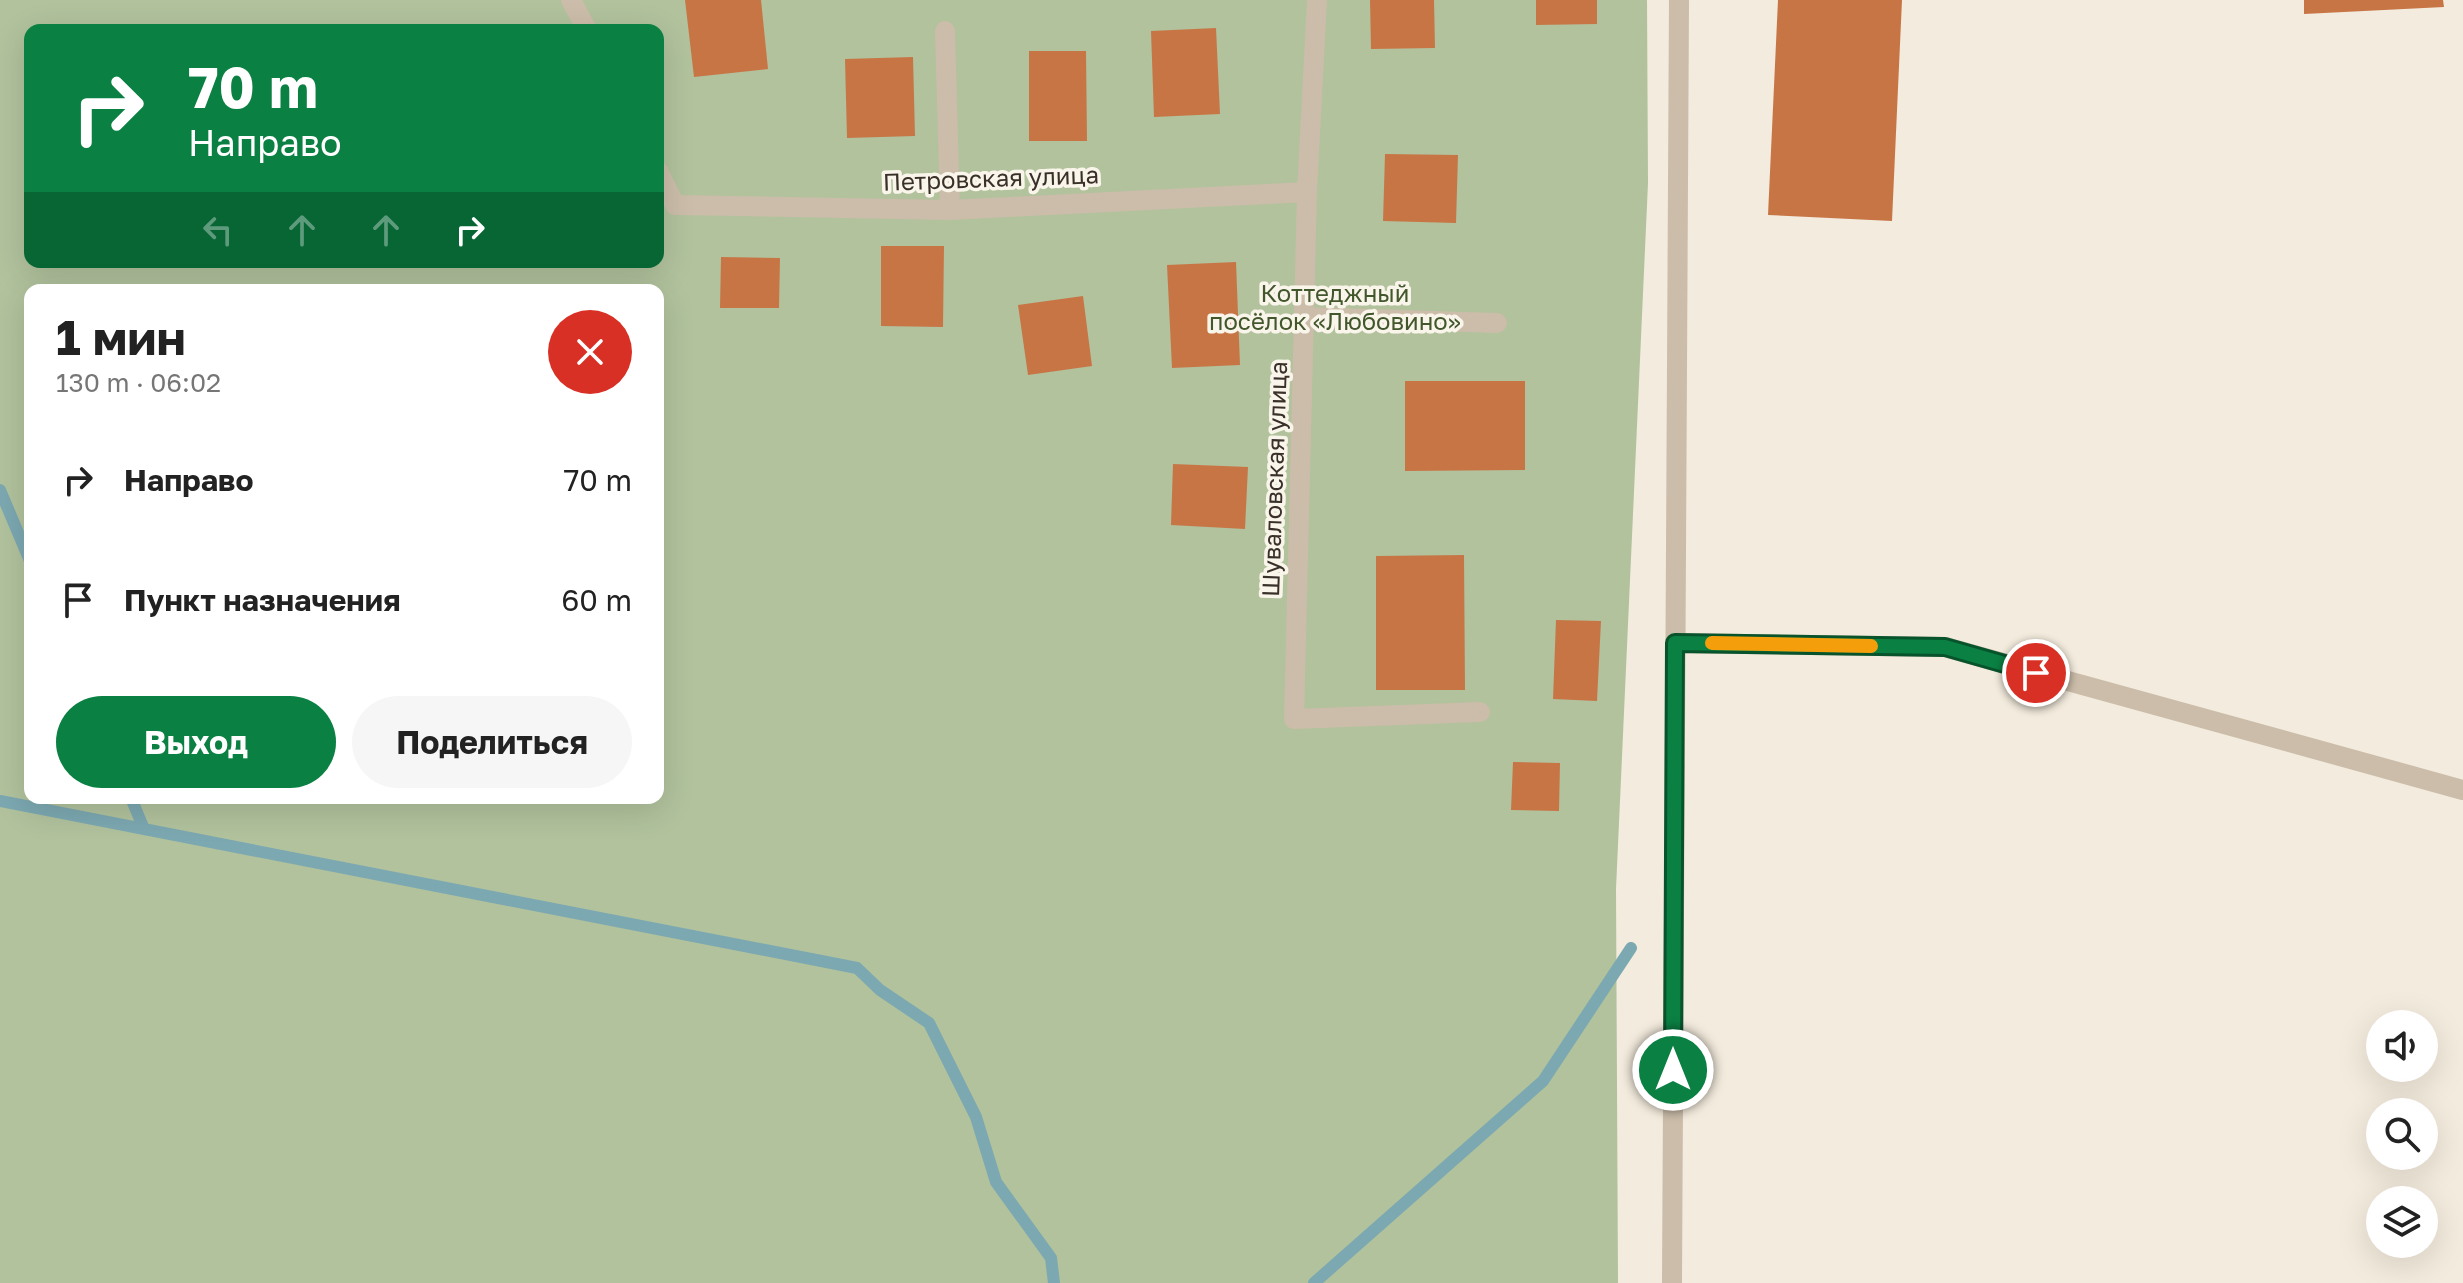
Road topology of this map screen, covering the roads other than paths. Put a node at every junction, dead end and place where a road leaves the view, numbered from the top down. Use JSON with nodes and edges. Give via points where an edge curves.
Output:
{"nodes":[{"id":1,"x":571,"y":0,"type":"edge"},
{"id":2,"x":1317,"y":0,"type":"edge"},
{"id":3,"x":1679,"y":0,"type":"edge"},
{"id":4,"x":584,"y":24,"type":"edge"},
{"id":5,"x":945,"y":31,"type":"dead end"},
{"id":6,"x":664,"y":183,"type":"edge"},
{"id":7,"x":1307,"y":192,"type":"junction"},
{"id":8,"x":950,"y":210,"type":"junction"},
{"id":9,"x":1305,"y":317,"type":"junction"},
{"id":10,"x":1497,"y":323,"type":"dead end"},
{"id":11,"x":1675,"y":643,"type":"junction"},
{"id":12,"x":1480,"y":712,"type":"dead end"},
{"id":13,"x":2463,"y":790,"type":"edge"},
{"id":14,"x":1672,"y":1283,"type":"edge"}],
"edges":[{"from":1,"to":4,"type":"street"},
{"from":2,"to":7,"type":"street","name":"Шуваловская улица"},
{"from":3,"to":11,"type":"street"},
{"from":5,"to":8,"type":"street"},
{"from":6,"to":8,"type":"street","name":"Петровская улица","via":[[675,205]]},
{"from":7,"to":8,"type":"street","name":"Петровская улица"},
{"from":7,"to":9,"type":"street","name":"Шуваловская улица"},
{"from":9,"to":10,"type":"street"},
{"from":9,"to":12,"type":"street","name":"Шуваловская улица","via":[[1294,719]]},
{"from":11,"to":13,"type":"street","via":[[1945,647]]},
{"from":11,"to":14,"type":"street"}]}
